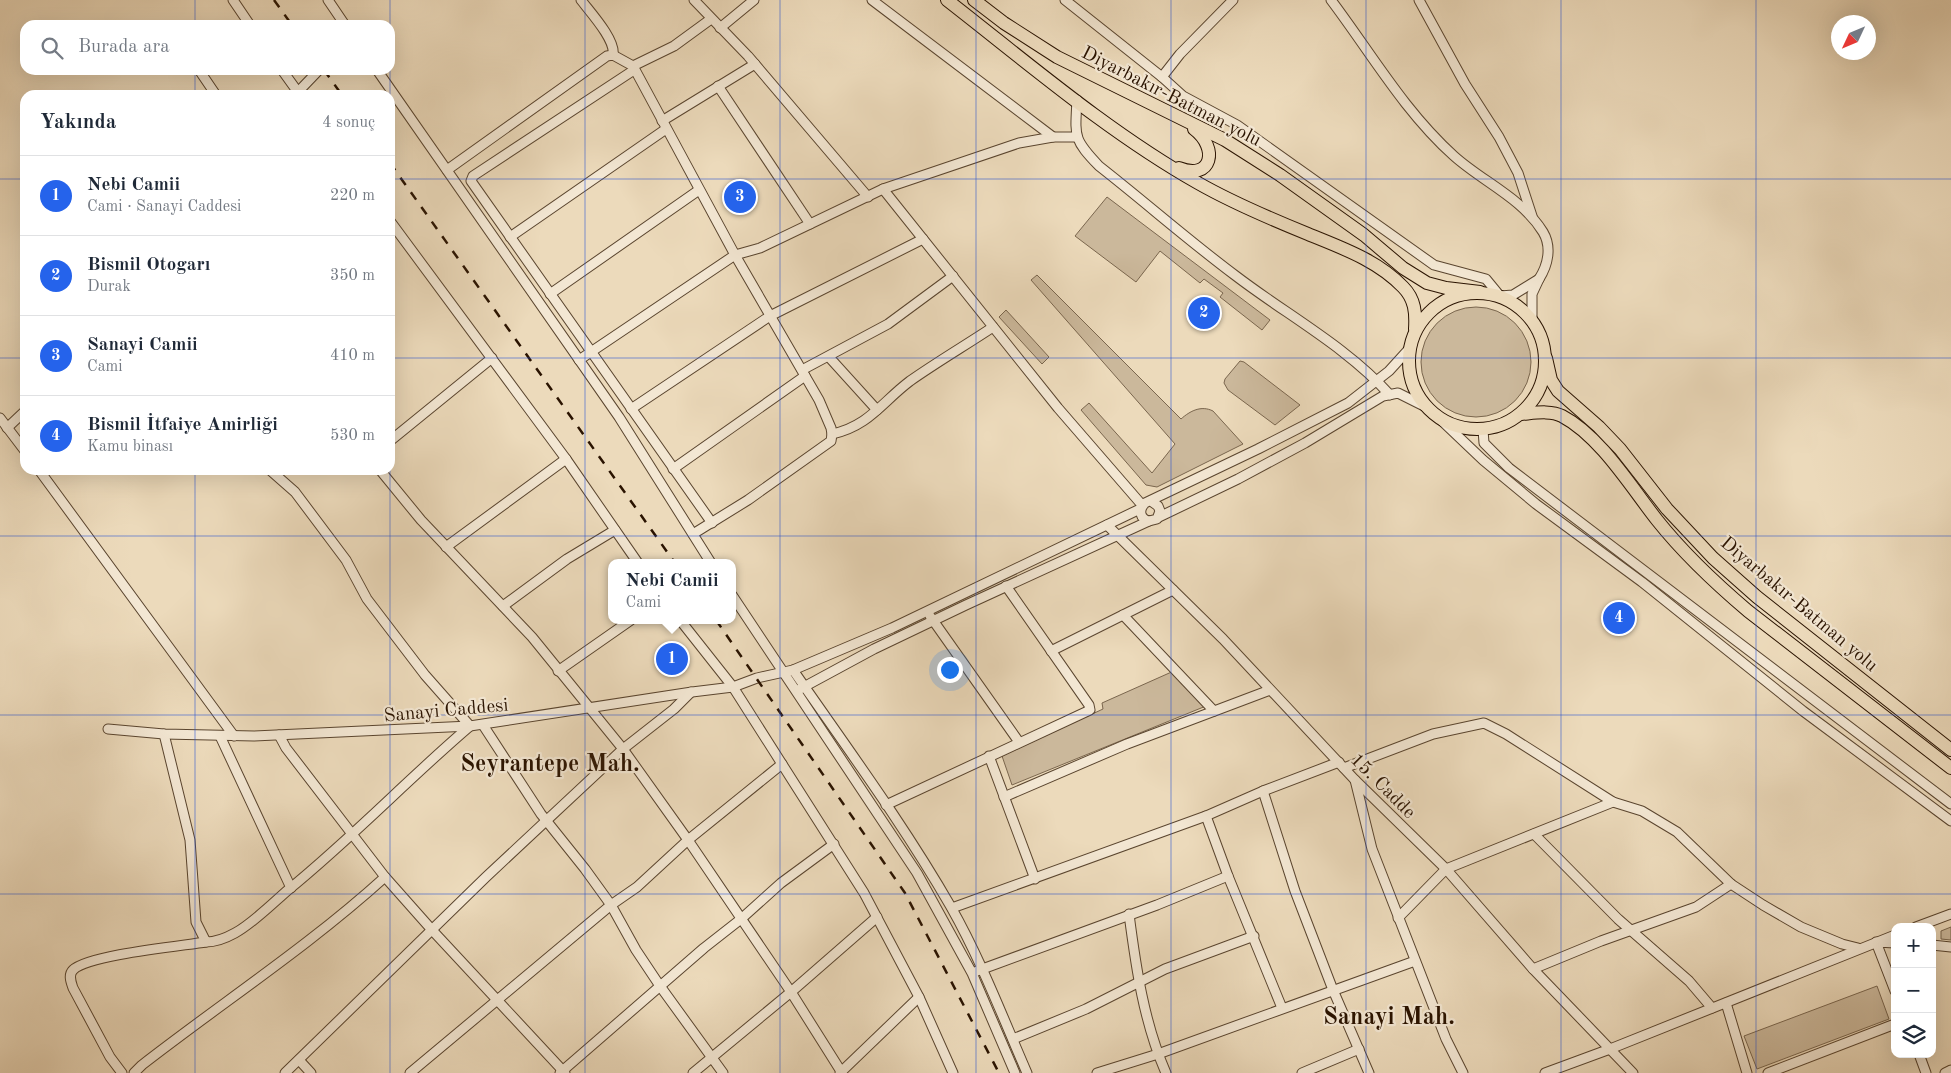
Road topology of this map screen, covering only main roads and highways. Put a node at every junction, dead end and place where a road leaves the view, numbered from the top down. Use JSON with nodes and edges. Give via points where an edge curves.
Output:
{"nodes":[{"id":1,"x":946,"y":0,"type":"edge"},
{"id":2,"x":974,"y":0,"type":"edge"},
{"id":3,"x":1178,"y":117,"type":"junction"},
{"id":4,"x":1167,"y":163,"type":"junction"},
{"id":5,"x":1480,"y":292,"type":"junction"},
{"id":6,"x":1416,"y":329,"type":"junction"},
{"id":7,"x":1546,"y":358,"type":"junction"},
{"id":8,"x":1521,"y":414,"type":"junction"},
{"id":9,"x":1951,"y":750,"type":"edge"},
{"id":10,"x":1951,"y":768,"type":"edge"}],
"edges":[{"from":1,"to":4,"type":"highway","via":[[1077,100]]},
{"from":2,"to":3,"type":"highway","name":"Diyarbakır-Batman yolu","via":[[1057,57]]},
{"from":3,"to":4,"type":"highway","via":[[1208,143],[1208,161],[1203,168],[1188,172]]},
{"from":3,"to":5,"type":"highway","name":"Diyarbakır-Batman yolu","via":[[1225,140],[1280,174],[1427,283]]},
{"from":4,"to":6,"type":"highway","via":[[1223,197],[1374,264],[1404,288],[1413,301]]},
{"from":5,"to":6,"type":"highway","via":[[1442,301],[1426,314]]},
{"from":5,"to":7,"type":"highway","via":[[1500,296],[1518,306],[1542,337]]},
{"from":6,"to":8,"type":"highway","via":[[1409,349],[1408,369],[1414,390],[1426,407],[1442,420],[1462,428],[1483,430],[1503,425]]},
{"from":7,"to":8,"type":"highway","via":[[1544,379],[1535,398]]},
{"from":7,"to":9,"type":"highway","name":"Diyarbakır-Batman yolu","via":[[1551,380],[1558,391],[1620,449],[1667,509],[1713,558],[1757,597]]},
{"from":8,"to":10,"type":"highway","name":"Diyarbakır-Batman yolu","via":[[1552,413],[1562,416],[1590,438],[1618,468],[1658,521],[1718,586]]}]}
